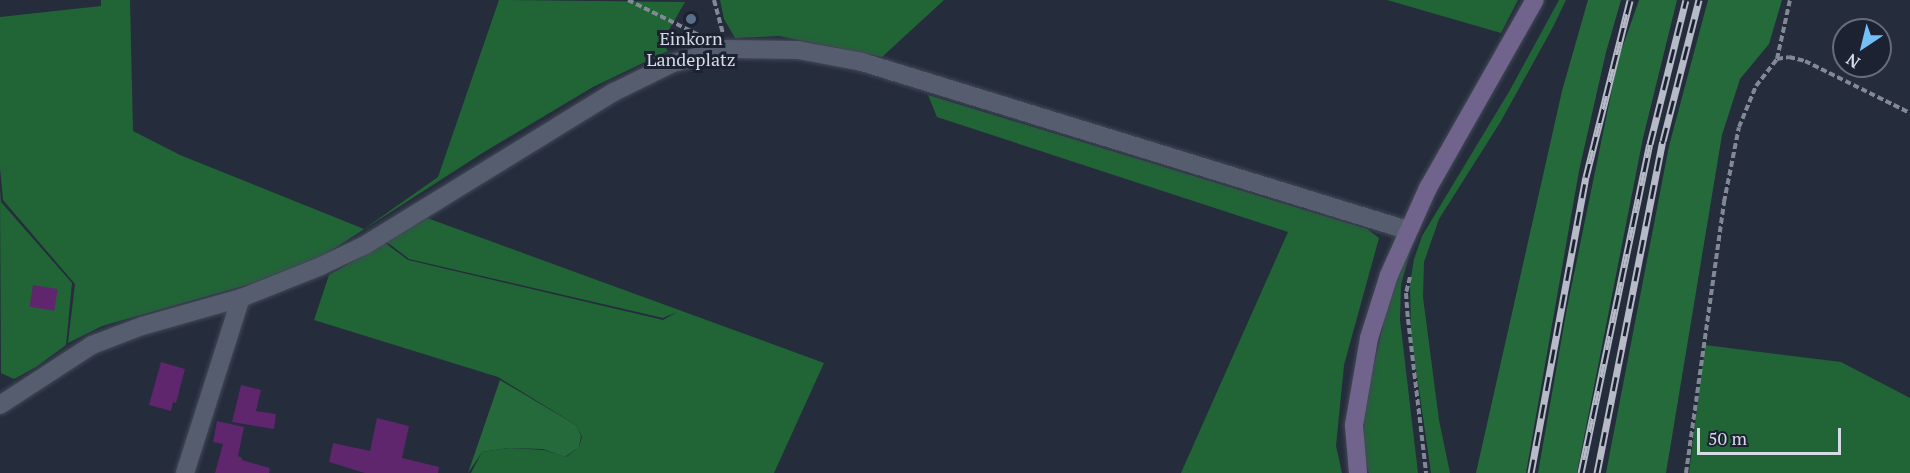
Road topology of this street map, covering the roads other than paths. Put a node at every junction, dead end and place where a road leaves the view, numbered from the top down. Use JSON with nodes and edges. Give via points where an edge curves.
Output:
{"nodes":[{"id":1,"x":1535,"y":0,"type":"edge"},
{"id":2,"x":1407,"y":230,"type":"junction"},
{"id":3,"x":241,"y":298,"type":"junction"},
{"id":4,"x":0,"y":405,"type":"edge"},
{"id":5,"x":185,"y":473,"type":"edge"},
{"id":6,"x":1358,"y":473,"type":"edge"}],
"edges":[{"from":1,"to":2,"type":"main road"},
{"from":2,"to":3,"type":"street","via":[[862,62],[798,50],[728,49],[673,63],[614,92],[365,245]]},
{"from":2,"to":6,"type":"main road","via":[[1382,294],[1364,360],[1354,425]]},
{"from":3,"to":4,"type":"street","via":[[141,326],[92,345]]},
{"from":3,"to":5,"type":"street"}]}
